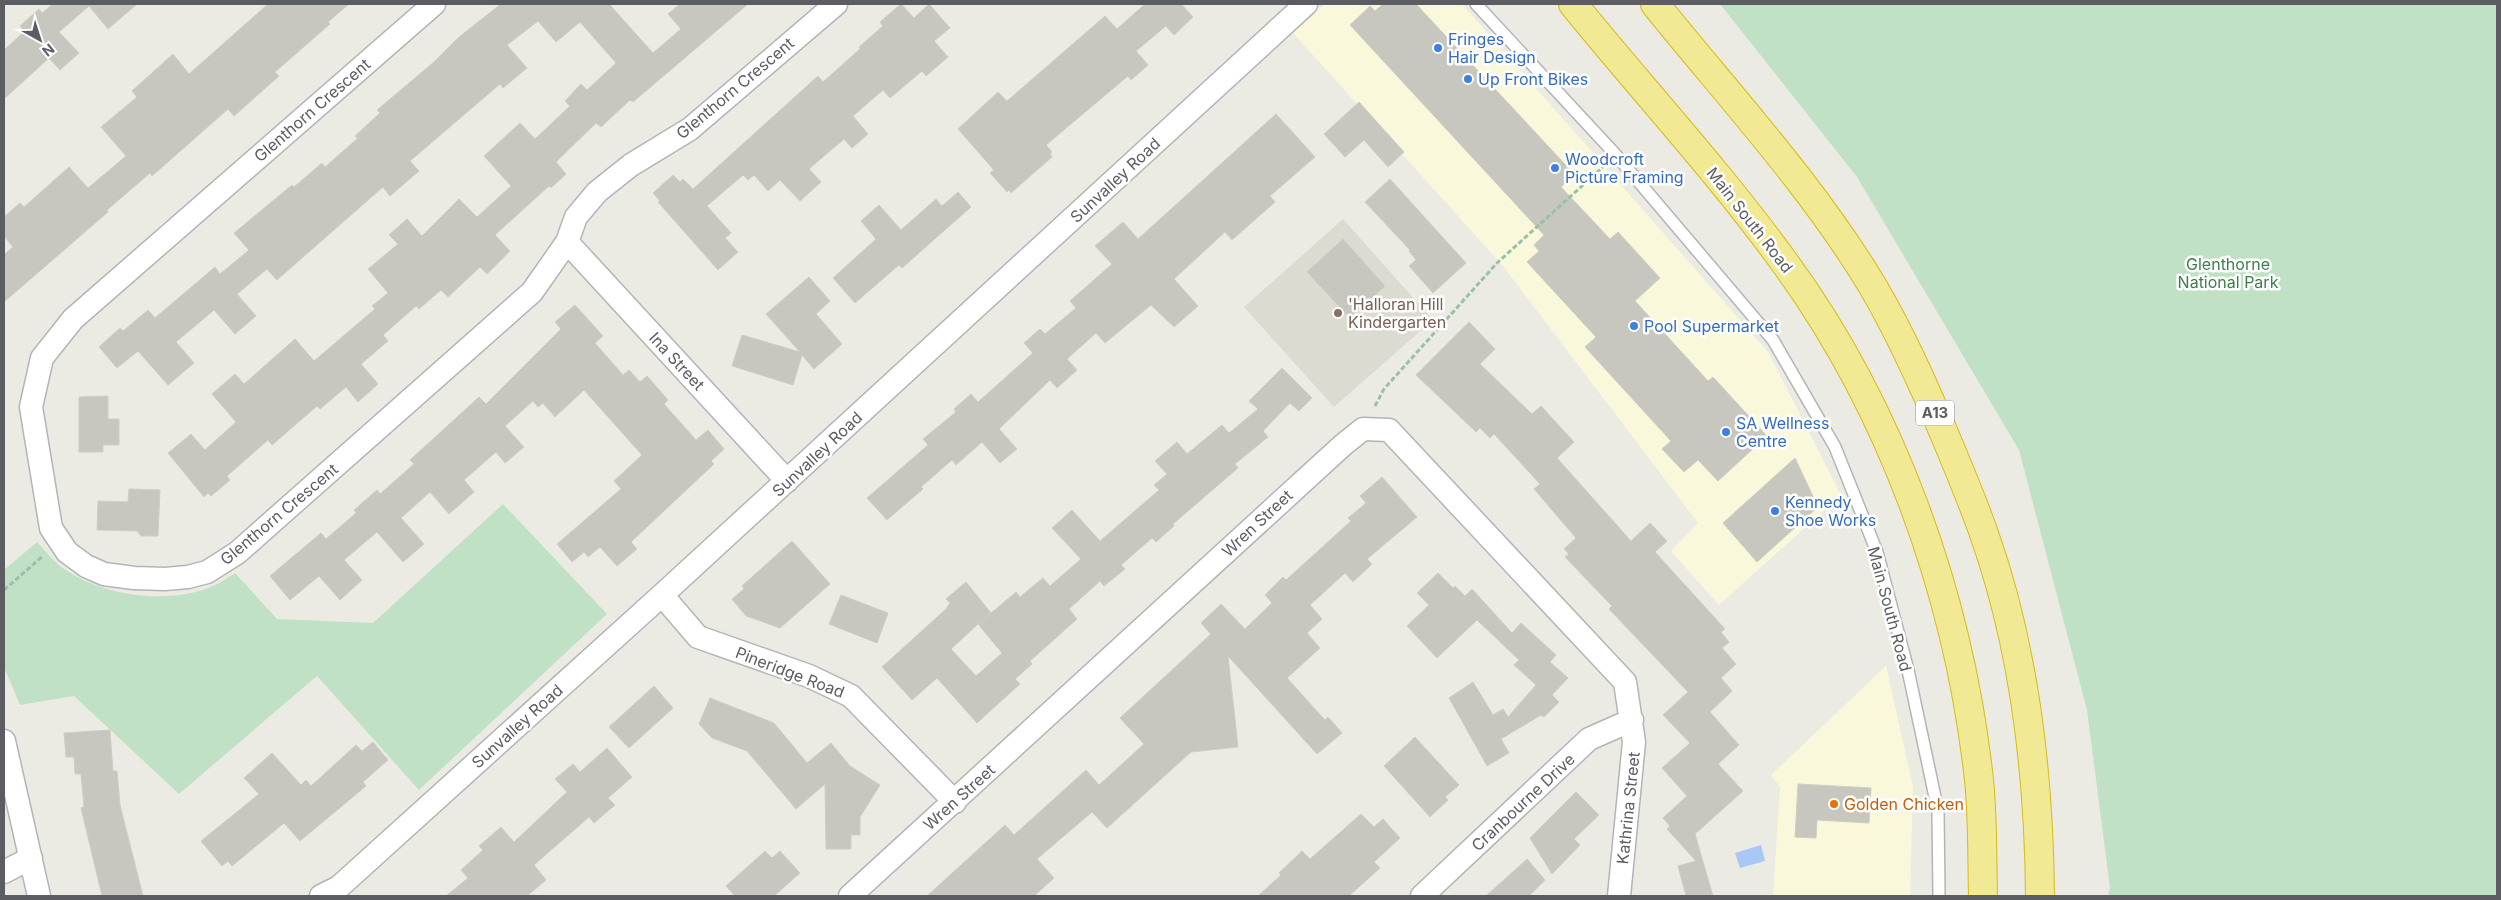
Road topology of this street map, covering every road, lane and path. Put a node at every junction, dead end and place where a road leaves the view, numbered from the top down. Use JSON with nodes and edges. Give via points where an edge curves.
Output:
{"nodes":[{"id":1,"x":434,"y":4,"type":"edge"},
{"id":2,"x":836,"y":4,"type":"edge"},
{"id":3,"x":1306,"y":4,"type":"edge"},
{"id":4,"x":1476,"y":4,"type":"edge"},
{"id":5,"x":1573,"y":4,"type":"edge"},
{"id":6,"x":1655,"y":4,"type":"edge"},
{"id":7,"x":1616,"y":155,"type":"junction"},
{"id":8,"x":568,"y":242,"type":"junction"},
{"id":9,"x":1363,"y":429,"type":"junction"},
{"id":10,"x":787,"y":481,"type":"junction"},
{"id":11,"x":60,"y":542,"type":"junction"},
{"id":12,"x":4,"y":590,"type":"edge"},
{"id":13,"x":662,"y":595,"type":"junction"},
{"id":14,"x":1632,"y":720,"type":"junction"},
{"id":15,"x":4,"y":741,"type":"edge"},
{"id":16,"x":955,"y":802,"type":"junction"},
{"id":17,"x":31,"y":858,"type":"junction"},
{"id":18,"x":4,"y":872,"type":"edge"},
{"id":19,"x":39,"y":896,"type":"edge"},
{"id":20,"x":321,"y":896,"type":"edge"},
{"id":21,"x":850,"y":896,"type":"edge"},
{"id":22,"x":1422,"y":896,"type":"edge"},
{"id":23,"x":1619,"y":896,"type":"edge"},
{"id":24,"x":1939,"y":896,"type":"edge"},
{"id":25,"x":1983,"y":896,"type":"edge"},
{"id":26,"x":2040,"y":896,"type":"edge"}],
"edges":[{"from":1,"to":11,"type":"street","name":"Glenthorn Crescent","via":[[73,319],[42,358],[31,407],[51,528]]},
{"from":2,"to":8,"type":"street","name":"Glenthorn Crescent","via":[[690,130],[631,165],[597,192],[576,218]]},
{"from":3,"to":10,"type":"street","name":"Sunvalley Road"},
{"from":4,"to":7,"type":"lane","name":"Main South Road"},
{"from":5,"to":25,"type":"highway","name":"Main South Road","via":[[1783,260],[1827,327],[1876,416],[1910,496],[1942,587],[1960,666],[1979,780]]},
{"from":6,"to":26,"type":"highway","number":"A13","via":[[1778,152],[1828,221],[1871,284],[1926,391],[1984,532],[2016,657],[2029,725]]},
{"from":7,"to":9,"type":"path","via":[[1497,263],[1384,389]]},
{"from":7,"to":24,"type":"lane","name":"Main South Road","via":[[1773,340],[1835,446],[1877,552],[1908,670],[1938,811]]},
{"from":8,"to":10,"type":"street","name":"Ina Street"},
{"from":8,"to":11,"type":"street","name":"Glenthorn Crescent","via":[[532,292],[221,564],[188,577],[134,578],[104,574],[86,566],[67,552]]},
{"from":9,"to":14,"type":"street","via":[[1389,430],[1600,653],[1625,682]]},
{"from":9,"to":16,"type":"street","name":"Wren Street"},
{"from":10,"to":13,"type":"street","name":"Sunvalley Road"},
{"from":11,"to":12,"type":"path"},
{"from":13,"to":16,"type":"street","name":"Pineridge Road","via":[[698,637],[809,676],[852,696]]},
{"from":13,"to":20,"type":"street","name":"Sunvalley Road","via":[[339,887]]},
{"from":14,"to":22,"type":"street","name":"Cranbourne Drive","via":[[1589,739]]},
{"from":14,"to":23,"type":"street","name":"Kathrina Street","via":[[1634,742]]},
{"from":15,"to":17,"type":"street"},
{"from":16,"to":21,"type":"street","name":"Wren Street"},
{"from":17,"to":18,"type":"street"},
{"from":17,"to":19,"type":"street"}]}
